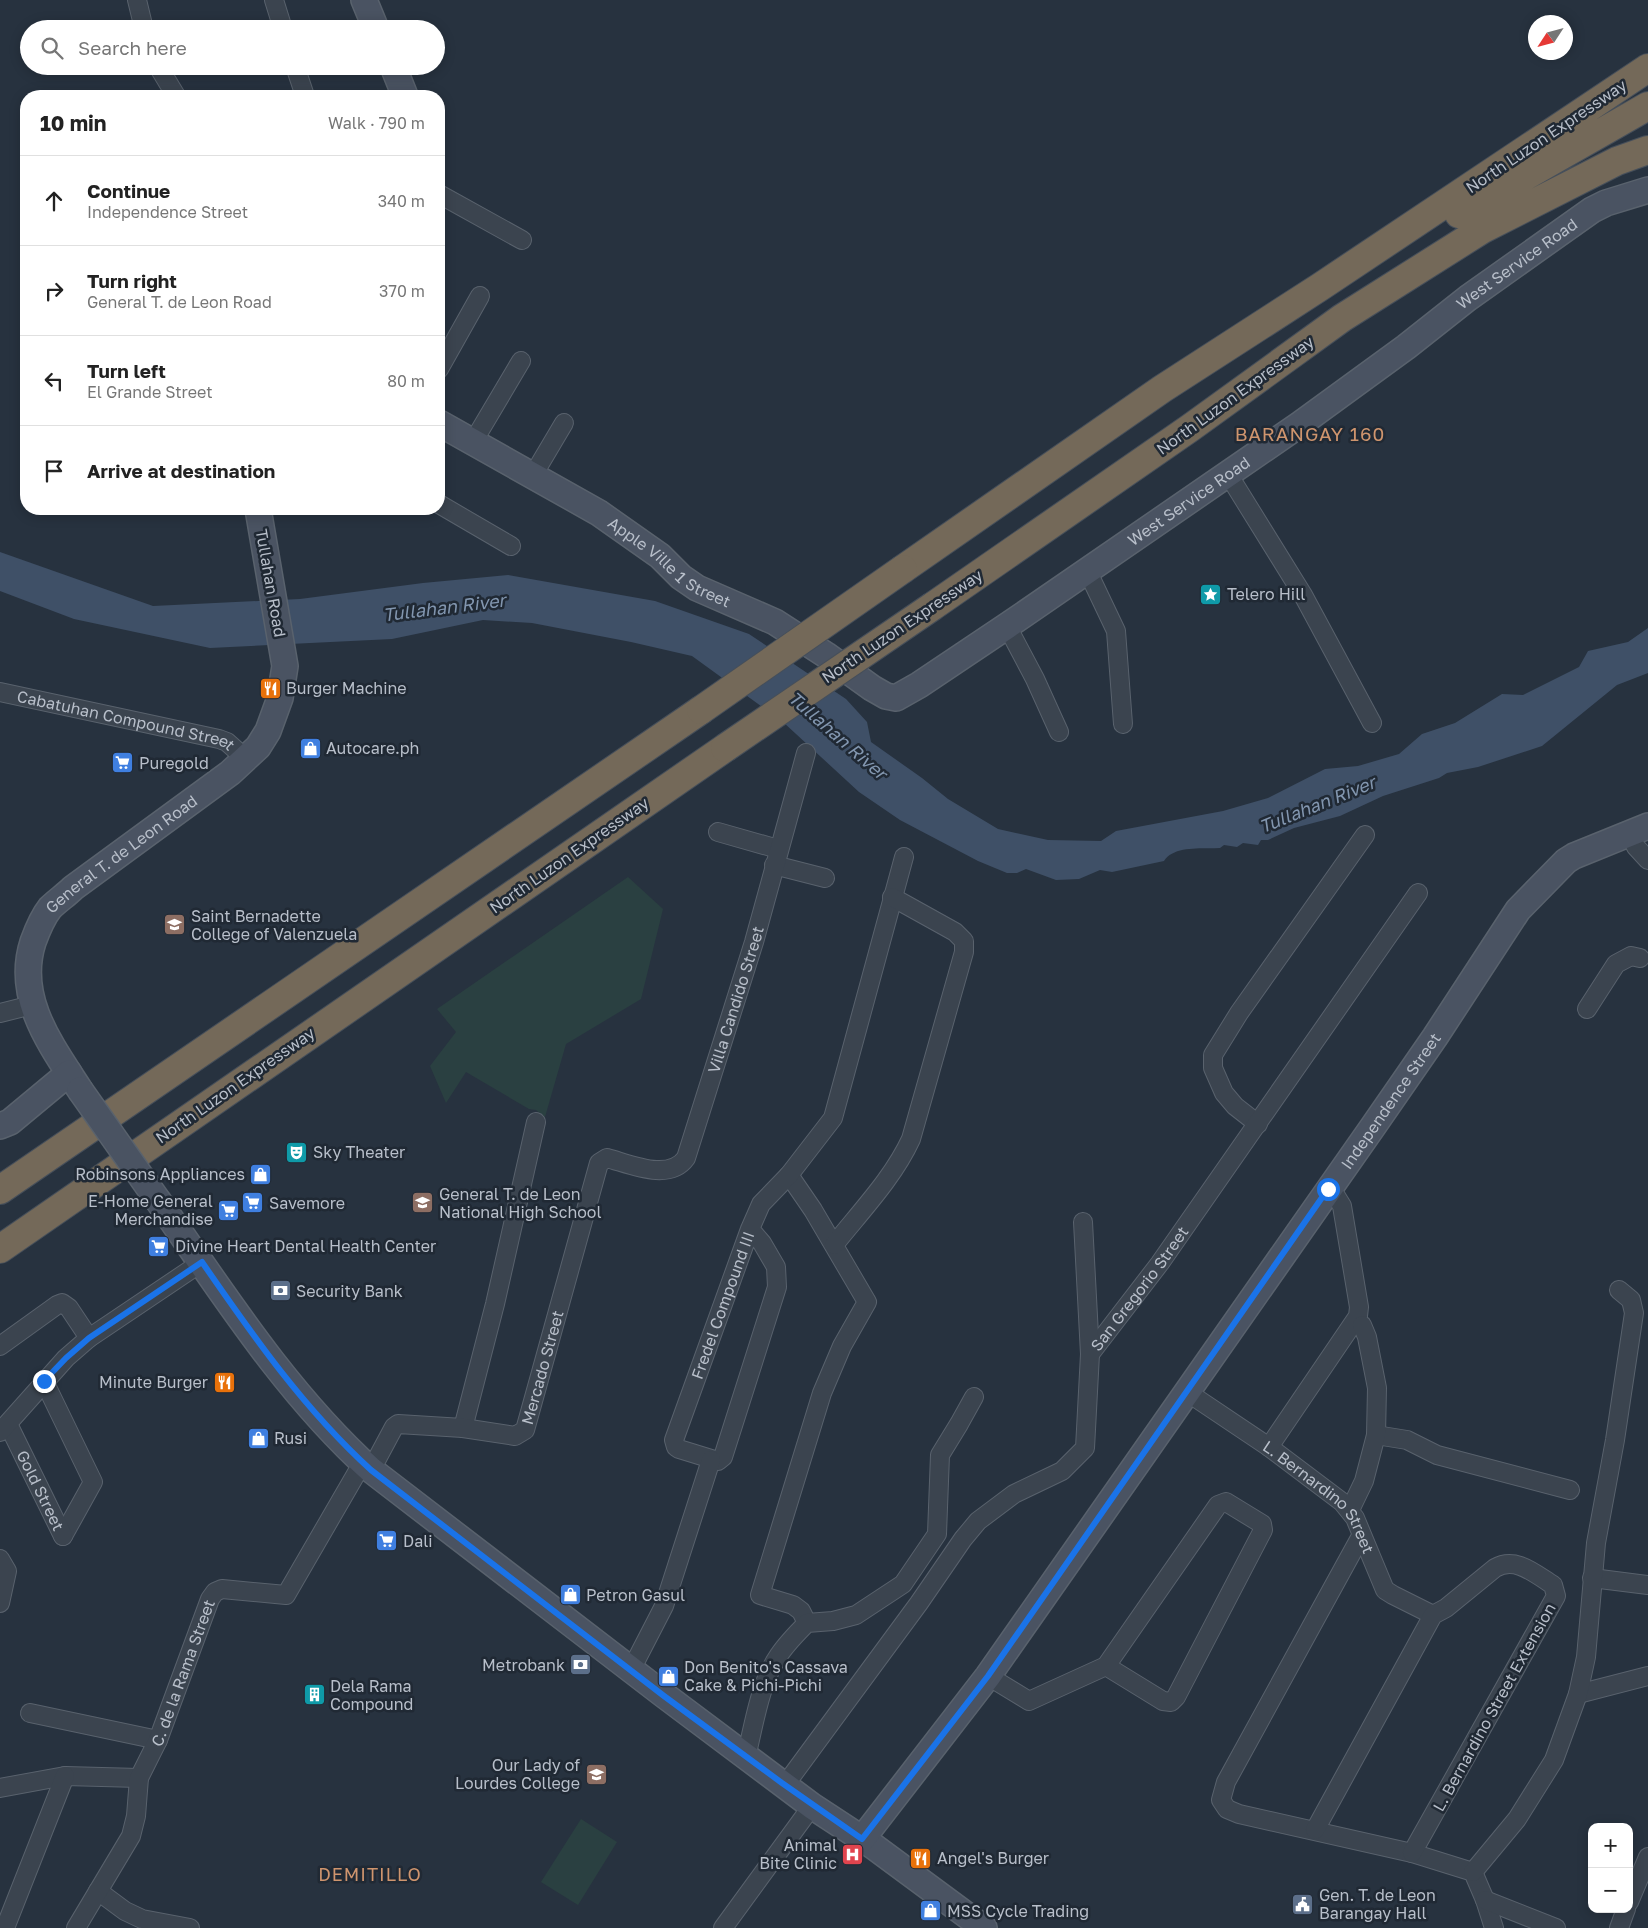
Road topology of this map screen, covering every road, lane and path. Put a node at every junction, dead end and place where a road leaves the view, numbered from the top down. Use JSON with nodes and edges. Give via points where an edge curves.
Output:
{"nodes":[{"id":1,"x":137,"y":0,"type":"edge"},
{"id":2,"x":274,"y":0,"type":"edge"},
{"id":3,"x":364,"y":0,"type":"edge"},
{"id":4,"x":142,"y":20,"type":"edge"},
{"id":5,"x":281,"y":20,"type":"edge"},
{"id":6,"x":372,"y":20,"type":"edge"},
{"id":7,"x":1648,"y":68,"type":"edge"},
{"id":8,"x":163,"y":75,"type":"edge"},
{"id":9,"x":299,"y":75,"type":"edge"},
{"id":10,"x":397,"y":75,"type":"edge"},
{"id":11,"x":172,"y":90,"type":"edge"},
{"id":12,"x":303,"y":90,"type":"edge"},
{"id":13,"x":403,"y":90,"type":"edge"},
{"id":14,"x":1648,"y":106,"type":"edge"},
{"id":15,"x":1648,"y":150,"type":"edge"},
{"id":16,"x":1648,"y":190,"type":"edge"},
{"id":17,"x":445,"y":197,"type":"edge"},
{"id":18,"x":522,"y":240,"type":"dead end"},
{"id":19,"x":1320,"y":287,"type":"junction"},
{"id":20,"x":480,"y":296,"type":"dead end"},
{"id":21,"x":445,"y":358,"type":"edge"},
{"id":22,"x":521,"y":361,"type":"dead end"},
{"id":23,"x":564,"y":423,"type":"dead end"},
{"id":24,"x":445,"y":426,"type":"edge"},
{"id":25,"x":473,"y":442,"type":"junction"},
{"id":26,"x":1228,"y":474,"type":"junction"},
{"id":27,"x":532,"y":477,"type":"junction"},
{"id":28,"x":445,"y":508,"type":"edge"},
{"id":29,"x":259,"y":515,"type":"edge"},
{"id":30,"x":511,"y":546,"type":"dead end"},
{"id":31,"x":1087,"y":570,"type":"junction"},
{"id":32,"x":1006,"y":626,"type":"junction"},
{"id":33,"x":285,"y":657,"type":"joint"},
{"id":34,"x":0,"y":692,"type":"edge"},
{"id":35,"x":900,"y":696,"type":"joint"},
{"id":36,"x":1372,"y":723,"type":"dead end"},
{"id":37,"x":1123,"y":724,"type":"dead end"},
{"id":38,"x":1059,"y":732,"type":"dead end"},
{"id":39,"x":806,"y":753,"type":"dead end"},
{"id":40,"x":246,"y":759,"type":"junction"},
{"id":41,"x":1639,"y":829,"type":"edge"},
{"id":42,"x":718,"y":832,"type":"dead end"},
{"id":43,"x":1365,"y":835,"type":"dead end"},
{"id":44,"x":776,"y":857,"type":"junction"},
{"id":45,"x":904,"y":857,"type":"dead end"},
{"id":46,"x":1648,"y":860,"type":"edge"},
{"id":47,"x":825,"y":878,"type":"dead end"},
{"id":48,"x":1418,"y":893,"type":"dead end"},
{"id":49,"x":892,"y":897,"type":"junction"},
{"id":50,"x":1645,"y":959,"type":"edge"},
{"id":51,"x":32,"y":1005,"type":"junction"},
{"id":52,"x":1587,"y":1009,"type":"dead end"},
{"id":53,"x":0,"y":1013,"type":"edge"},
{"id":54,"x":74,"y":1082,"type":"junction"},
{"id":55,"x":536,"y":1122,"type":"dead end"},
{"id":56,"x":1258,"y":1124,"type":"junction"},
{"id":57,"x":0,"y":1126,"type":"edge"},
{"id":58,"x":603,"y":1160,"type":"joint"},
{"id":59,"x":789,"y":1175,"type":"junction"},
{"id":60,"x":1328,"y":1189,"type":"junction"},
{"id":61,"x":0,"y":1190,"type":"edge"},
{"id":62,"x":1083,"y":1222,"type":"dead end"},
{"id":63,"x":750,"y":1229,"type":"junction"},
{"id":64,"x":834,"y":1245,"type":"junction"},
{"id":65,"x":0,"y":1249,"type":"edge"},
{"id":66,"x":202,"y":1262,"type":"junction"},
{"id":67,"x":1619,"y":1290,"type":"dead end"},
{"id":68,"x":1362,"y":1325,"type":"dead end"},
{"id":69,"x":89,"y":1338,"type":"junction"},
{"id":70,"x":0,"y":1346,"type":"edge"},
{"id":71,"x":1090,"y":1354,"type":"junction"},
{"id":72,"x":44,"y":1381,"type":"junction"},
{"id":73,"x":1187,"y":1392,"type":"junction"},
{"id":74,"x":974,"y":1397,"type":"dead end"},
{"id":75,"x":4,"y":1428,"type":"edge"},
{"id":76,"x":463,"y":1428,"type":"junction"},
{"id":77,"x":1376,"y":1435,"type":"junction"},
{"id":78,"x":1269,"y":1448,"type":"junction"},
{"id":79,"x":711,"y":1460,"type":"junction"},
{"id":80,"x":367,"y":1466,"type":"junction"},
{"id":81,"x":1570,"y":1490,"type":"dead end"},
{"id":82,"x":1350,"y":1510,"type":"junction"},
{"id":83,"x":1361,"y":1536,"type":"junction"},
{"id":84,"x":0,"y":1559,"type":"edge"},
{"id":85,"x":1592,"y":1578,"type":"junction"},
{"id":86,"x":1648,"y":1586,"type":"edge"},
{"id":87,"x":0,"y":1603,"type":"edge"},
{"id":88,"x":1433,"y":1615,"type":"junction"},
{"id":89,"x":807,"y":1623,"type":"junction"},
{"id":90,"x":1106,"y":1666,"type":"junction"},
{"id":91,"x":631,"y":1670,"type":"junction"},
{"id":92,"x":988,"y":1676,"type":"junction"},
{"id":93,"x":1648,"y":1676,"type":"edge"},
{"id":94,"x":1578,"y":1694,"type":"junction"},
{"id":95,"x":30,"y":1714,"type":"dead end"},
{"id":96,"x":158,"y":1740,"type":"junction"},
{"id":97,"x":746,"y":1757,"type":"junction"},
{"id":98,"x":65,"y":1776,"type":"junction"},
{"id":99,"x":139,"y":1778,"type":"junction"},
{"id":100,"x":785,"y":1785,"type":"junction"},
{"id":101,"x":0,"y":1788,"type":"edge"},
{"id":102,"x":812,"y":1806,"type":"junction"},
{"id":103,"x":1315,"y":1830,"type":"junction"},
{"id":104,"x":862,"y":1839,"type":"junction"},
{"id":105,"x":1412,"y":1853,"type":"junction"},
{"id":106,"x":1648,"y":1857,"type":"edge"},
{"id":107,"x":1473,"y":1872,"type":"junction"},
{"id":108,"x":98,"y":1891,"type":"junction"},
{"id":109,"x":1633,"y":1893,"type":"edge"},
{"id":110,"x":1485,"y":1900,"type":"junction"},
{"id":111,"x":1625,"y":1913,"type":"edge"},
{"id":112,"x":5,"y":1928,"type":"edge"},
{"id":113,"x":76,"y":1928,"type":"edge"},
{"id":114,"x":190,"y":1928,"type":"edge"},
{"id":115,"x":723,"y":1928,"type":"edge"},
{"id":116,"x":984,"y":1928,"type":"edge"},
{"id":117,"x":1494,"y":1928,"type":"edge"},
{"id":118,"x":1556,"y":1928,"type":"edge"},
{"id":119,"x":1619,"y":1928,"type":"edge"}],
"edges":[{"from":1,"to":4,"type":"street"},
{"from":2,"to":5,"type":"street"},
{"from":3,"to":6,"type":"main road"},
{"from":7,"to":19,"type":"highway","name":"North Luzon Expressway"},
{"from":8,"to":11,"type":"street"},
{"from":9,"to":12,"type":"street"},
{"from":10,"to":13,"type":"main road"},
{"from":14,"to":19,"type":"highway","name":"North Luzon Expressway"},
{"from":15,"to":65,"type":"highway","name":"North Luzon Expressway","bridge":true,"via":[[1617,161],[1483,229],[1359,308]]},
{"from":16,"to":26,"type":"main road","name":"West Service Road","via":[[1592,210]]},
{"from":17,"to":18,"type":"street"},
{"from":19,"to":61,"type":"highway","name":"North Luzon Expressway","bridge":true,"via":[[1162,389],[701,710]]},
{"from":20,"to":21,"type":"street"},
{"from":22,"to":25,"type":"street"},
{"from":23,"to":27,"type":"street"},
{"from":24,"to":25,"type":"main road","name":"Apple Ville 1 Street"},
{"from":25,"to":27,"type":"main road","name":"Apple Ville 1 Street"},
{"from":26,"to":31,"type":"main road","name":"West Service Road"},
{"from":26,"to":36,"type":"street","via":[[1308,603]]},
{"from":27,"to":35,"type":"main road","name":"Apple Ville 1 Street","via":[[599,513],[660,556],[681,578],[697,588],[775,622],[880,693],[891,698]]},
{"from":28,"to":30,"type":"street"},
{"from":29,"to":33,"type":"main road","name":"Tullahan Road"},
{"from":31,"to":32,"type":"main road","name":"West Service Road"},
{"from":31,"to":37,"type":"street","via":[[1116,630]]},
{"from":32,"to":35,"type":"main road","name":"West Service Road"},
{"from":32,"to":38,"type":"street"},
{"from":33,"to":40,"type":"main road","name":"General T. de Leon Road","via":[[274,719],[258,747]]},
{"from":34,"to":40,"type":"street","name":"Cabatuhan Compound Street","via":[[219,739],[236,748]]},
{"from":39,"to":44,"type":"street","name":"Villa Candido Street"},
{"from":40,"to":51,"type":"main road","name":"General T. de Leon Road","via":[[49,909],[37,929],[28,958]]},
{"from":41,"to":46,"type":"street","via":[[1636,847]]},
{"from":41,"to":60,"type":"main road","name":"Independence Street","via":[[1574,856],[1518,910],[1435,1037]]},
{"from":42,"to":44,"type":"street"},
{"from":43,"to":56,"type":"street","via":[[1213,1055],[1213,1068],[1224,1093]]},
{"from":44,"to":47,"type":"street"},
{"from":44,"to":58,"type":"street","name":"Villa Candido Street","via":[[754,942],[686,1158],[678,1167],[659,1171],[607,1158]]},
{"from":45,"to":49,"type":"street"},
{"from":48,"to":56,"type":"street","name":"San Gregorio Street"},
{"from":49,"to":59,"type":"street","via":[[833,1118]]},
{"from":49,"to":64,"type":"street","via":[[955,932],[964,941],[964,952],[911,1139],[888,1178]]},
{"from":50,"to":52,"type":"street","via":[[1631,956],[1616,964]]},
{"from":51,"to":53,"type":"street"},
{"from":51,"to":54,"type":"main road","name":"General T. de Leon Road"},
{"from":54,"to":57,"type":"main road"},
{"from":54,"to":66,"type":"main road","name":"General T. de Leon Road","bridge":true},
{"from":55,"to":76,"type":"street"},
{"from":56,"to":71,"type":"street","name":"San Gregorio Street","via":[[1160,1263]]},
{"from":58,"to":76,"type":"street","name":"Mercado Street","via":[[598,1166],[525,1430],[515,1436]]},
{"from":59,"to":63,"type":"street","via":[[761,1204]]},
{"from":59,"to":64,"type":"street"},
{"from":60,"to":73,"type":"main road","name":"Independence Street"},
{"from":60,"to":78,"type":"street","via":[[1342,1206],[1358,1316]]},
{"from":62,"to":71,"type":"street"},
{"from":63,"to":79,"type":"street","name":"Fredel Compound III","via":[[776,1267],[777,1288],[723,1457],[718,1461]]},
{"from":63,"to":79,"type":"street","name":"Fredel Compound III","via":[[674,1440],[679,1449]]},
{"from":64,"to":89,"type":"street","via":[[867,1302],[842,1346],[822,1393],[760,1594],[793,1605],[802,1611]]},
{"from":66,"to":69,"type":"street"},
{"from":66,"to":80,"type":"main road","name":"General T. de Leon Road","via":[[273,1363]]},
{"from":67,"to":85,"type":"street","via":[[1631,1300],[1634,1313]]},
{"from":68,"to":77,"type":"street","via":[[1377,1388]]},
{"from":69,"to":70,"type":"street","via":[[69,1308],[57,1304]]},
{"from":69,"to":72,"type":"street"},
{"from":71,"to":100,"type":"street","name":"San Gregorio Street","via":[[1084,1448],[1062,1470],[1014,1494],[978,1520]]},
{"from":72,"to":75,"type":"street"},
{"from":72,"to":75,"type":"street","name":"Gold Street","via":[[93,1482],[63,1536]]},
{"from":73,"to":78,"type":"street","name":"L. Bernardino Street"},
{"from":73,"to":92,"type":"main road","name":"Independence Street"},
{"from":74,"to":89,"type":"street","via":[[940,1455],[937,1534],[903,1584],[856,1615]]},
{"from":76,"to":80,"type":"street","name":"Mercado Street","via":[[398,1424]]},
{"from":77,"to":81,"type":"street","via":[[1407,1440],[1437,1455]]},
{"from":77,"to":82,"type":"street","via":[[1364,1481]]},
{"from":78,"to":82,"type":"street","name":"L. Bernardino Street"},
{"from":79,"to":91,"type":"street","name":"Fredel Compound III","via":[[664,1606]]},
{"from":80,"to":91,"type":"main road","name":"General T. de Leon Road"},
{"from":80,"to":96,"type":"street","name":"C. de la Rama Street","via":[[286,1595],[222,1588],[215,1592]]},
{"from":82,"to":83,"type":"street","name":"L. Bernardino Street"},
{"from":83,"to":88,"type":"street","name":"L. Bernardino Street","via":[[1385,1590]]},
{"from":83,"to":103,"type":"street","via":[[1226,1782],[1221,1800],[1226,1809],[1239,1814]]},
{"from":84,"to":87,"type":"street","via":[[7,1571]]},
{"from":85,"to":86,"type":"street"},
{"from":85,"to":94,"type":"street","via":[[1586,1657]]},
{"from":88,"to":103,"type":"street","name":"L. Bernardino Street Extension"},
{"from":88,"to":105,"type":"street","name":"L. Bernardino Street Extension","via":[[1504,1563],[1517,1564],[1556,1590],[1556,1596]]},
{"from":89,"to":97,"type":"street","via":[[778,1656],[767,1678]]},
{"from":90,"to":90,"type":"street","via":[[1163,1702],[1172,1702],[1262,1530],[1262,1524],[1226,1502],[1215,1509]]},
{"from":90,"to":92,"type":"street","via":[[1029,1701]]},
{"from":91,"to":97,"type":"main road","name":"General T. de Leon Road"},
{"from":92,"to":104,"type":"main road","name":"Independence Street"},
{"from":93,"to":94,"type":"street"},
{"from":94,"to":107,"type":"street","via":[[1554,1760],[1517,1819]]},
{"from":95,"to":96,"type":"street"},
{"from":96,"to":99,"type":"street","name":"C. de la Rama Street"},
{"from":97,"to":100,"type":"main road","name":"General T. de Leon Road"},
{"from":98,"to":99,"type":"street"},
{"from":98,"to":101,"type":"street"},
{"from":98,"to":112,"type":"street"},
{"from":99,"to":108,"type":"street","via":[[131,1836]]},
{"from":100,"to":102,"type":"main road","name":"General T. de Leon Road"},
{"from":102,"to":104,"type":"main road","name":"General T. de Leon Road"},
{"from":102,"to":115,"type":"street"},
{"from":103,"to":105,"type":"street"},
{"from":104,"to":116,"type":"main road","name":"General T. de Leon Road"},
{"from":105,"to":107,"type":"street"},
{"from":106,"to":109,"type":"street"},
{"from":107,"to":110,"type":"street"},
{"from":108,"to":113,"type":"street"},
{"from":108,"to":114,"type":"street","via":[[142,1919]]},
{"from":110,"to":117,"type":"street"},
{"from":110,"to":118,"type":"street"},
{"from":111,"to":119,"type":"street"}]}
